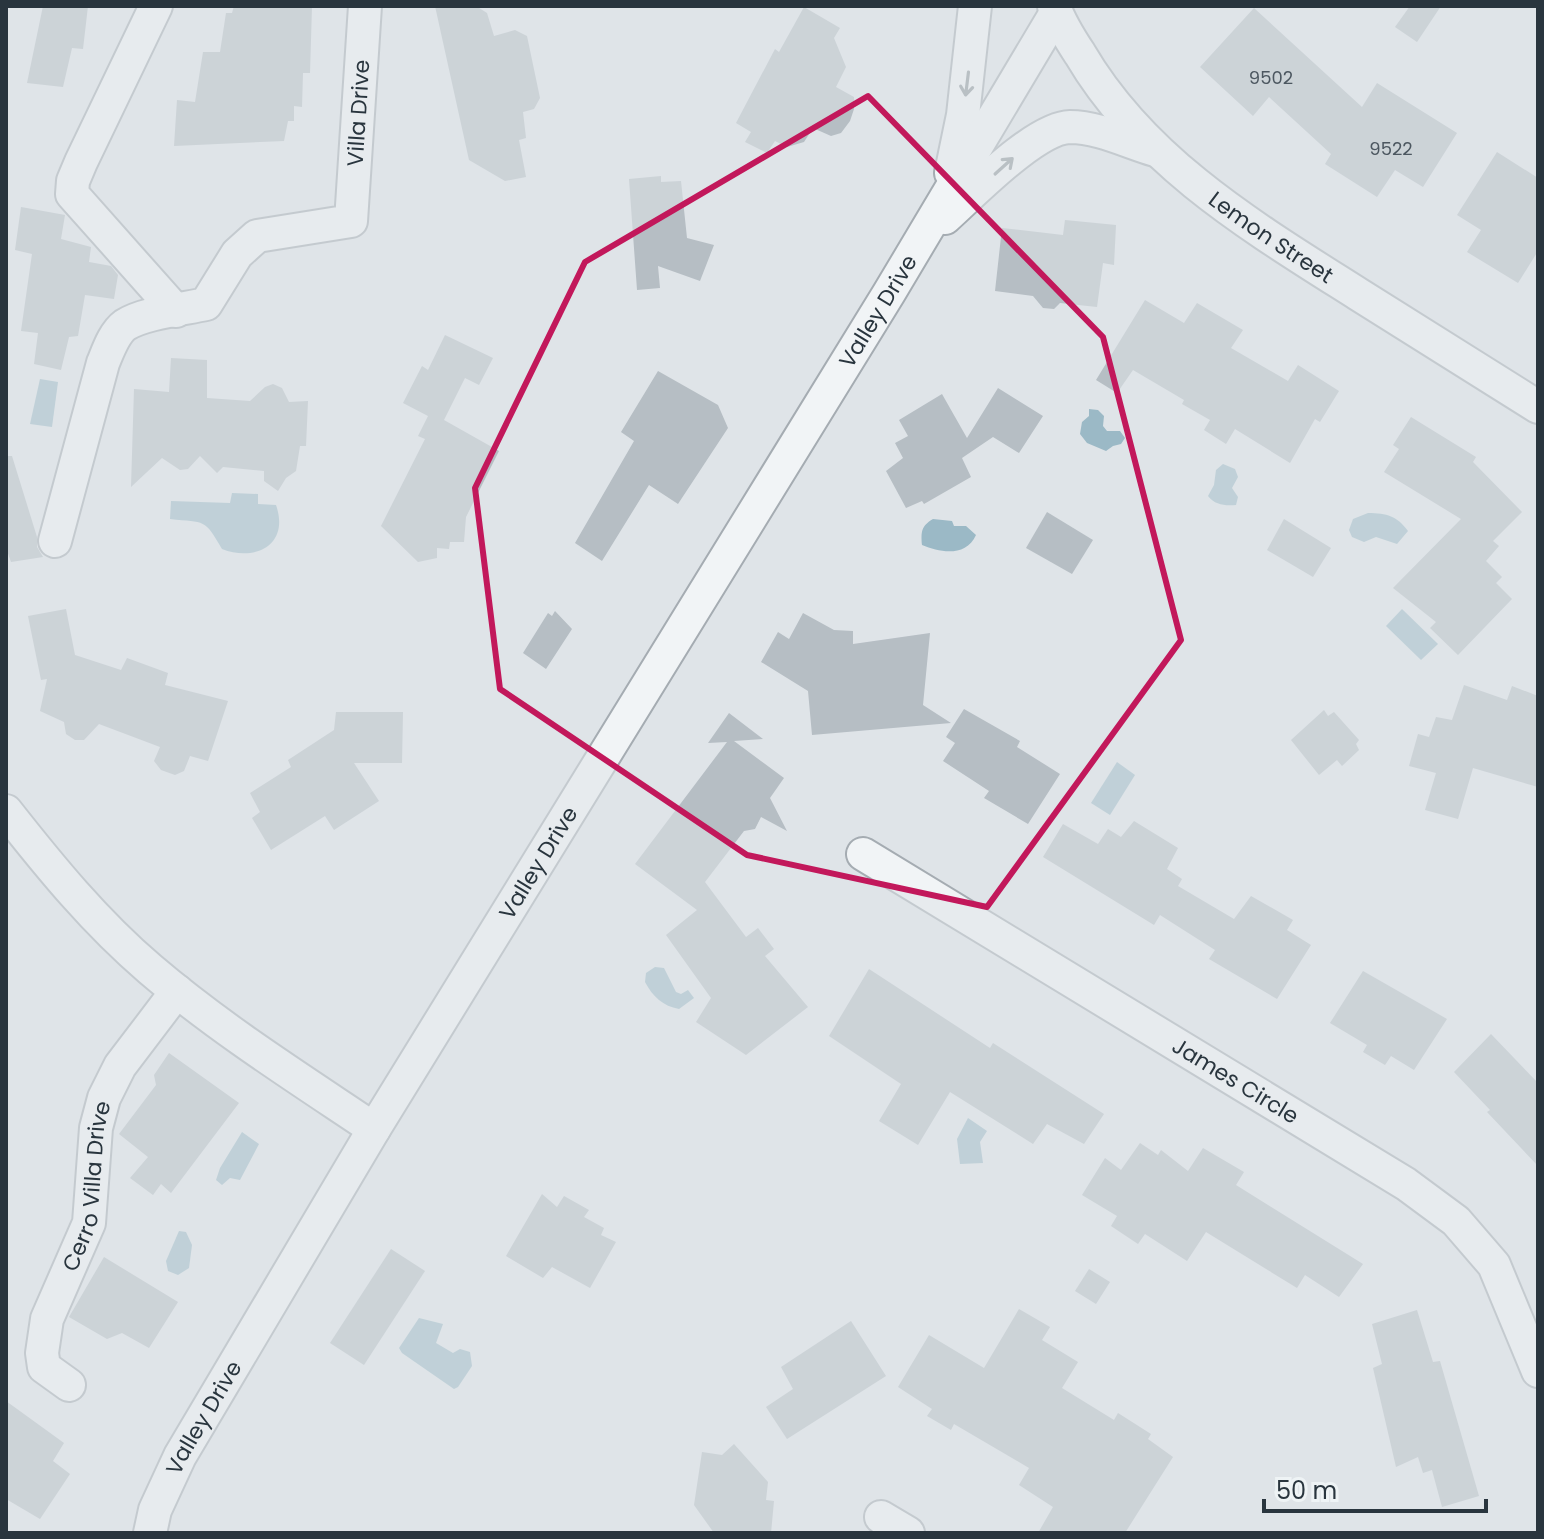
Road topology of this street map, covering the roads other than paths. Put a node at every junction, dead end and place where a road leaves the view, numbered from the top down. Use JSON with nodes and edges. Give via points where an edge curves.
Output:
{"nodes":[{"id":1,"x":156,"y":6,"type":"edge"},
{"id":2,"x":365,"y":6,"type":"edge"},
{"id":3,"x":975,"y":6,"type":"edge"},
{"id":4,"x":1055,"y":9,"type":"edge"},
{"id":5,"x":1156,"y":150,"type":"junction"},
{"id":6,"x":945,"y":201,"type":"junction"},
{"id":7,"x":924,"y":236,"type":"junction"},
{"id":8,"x":176,"y":311,"type":"junction"},
{"id":9,"x":1538,"y":407,"type":"edge"},
{"id":10,"x":55,"y":541,"type":"dead end"},
{"id":11,"x":6,"y":811,"type":"edge"},
{"id":12,"x":863,"y":854,"type":"dead end"},
{"id":13,"x":177,"y":991,"type":"junction"},
{"id":14,"x":374,"y":1129,"type":"junction"},
{"id":15,"x":1538,"y":1371,"type":"edge"},
{"id":16,"x":69,"y":1385,"type":"dead end"},
{"id":17,"x":150,"y":1533,"type":"edge"}],
"edges":[{"from":1,"to":8,"type":"street","via":[[81,162],[72,194]]},
{"from":2,"to":8,"type":"street","name":"Villa Drive","via":[[351,221],[257,236],[237,254],[206,304]]},
{"from":3,"to":6,"type":"street","name":"Valley Drive","one_way":true,"via":[[963,115]]},
{"from":4,"to":5,"type":"street","name":"Lemon Street","via":[[1104,91]]},
{"from":4,"to":6,"type":"street","name":"Valley Drive"},
{"from":7,"to":5,"type":"street","one_way":true,"via":[[1029,143],[1049,132],[1069,127],[1095,131]]},
{"from":5,"to":9,"type":"street","name":"Lemon Street","via":[[1246,221]]},
{"from":6,"to":7,"type":"street","name":"Valley Drive"},
{"from":7,"to":14,"type":"street","name":"Valley Drive"},
{"from":8,"to":10,"type":"street","via":[[124,326],[114,340],[91,402]]},
{"from":11,"to":13,"type":"street","via":[[82,904]]},
{"from":12,"to":15,"type":"street","name":"James Circle","via":[[1392,1175],[1456,1221],[1494,1265]]},
{"from":13,"to":14,"type":"street"},
{"from":13,"to":16,"type":"street","name":"Cerro Villa Drive","via":[[120,1066],[104,1098],[96,1128],[89,1223],[43,1332],[44,1367]]},
{"from":14,"to":17,"type":"street","name":"Valley Drive","via":[[180,1456]]}]}
